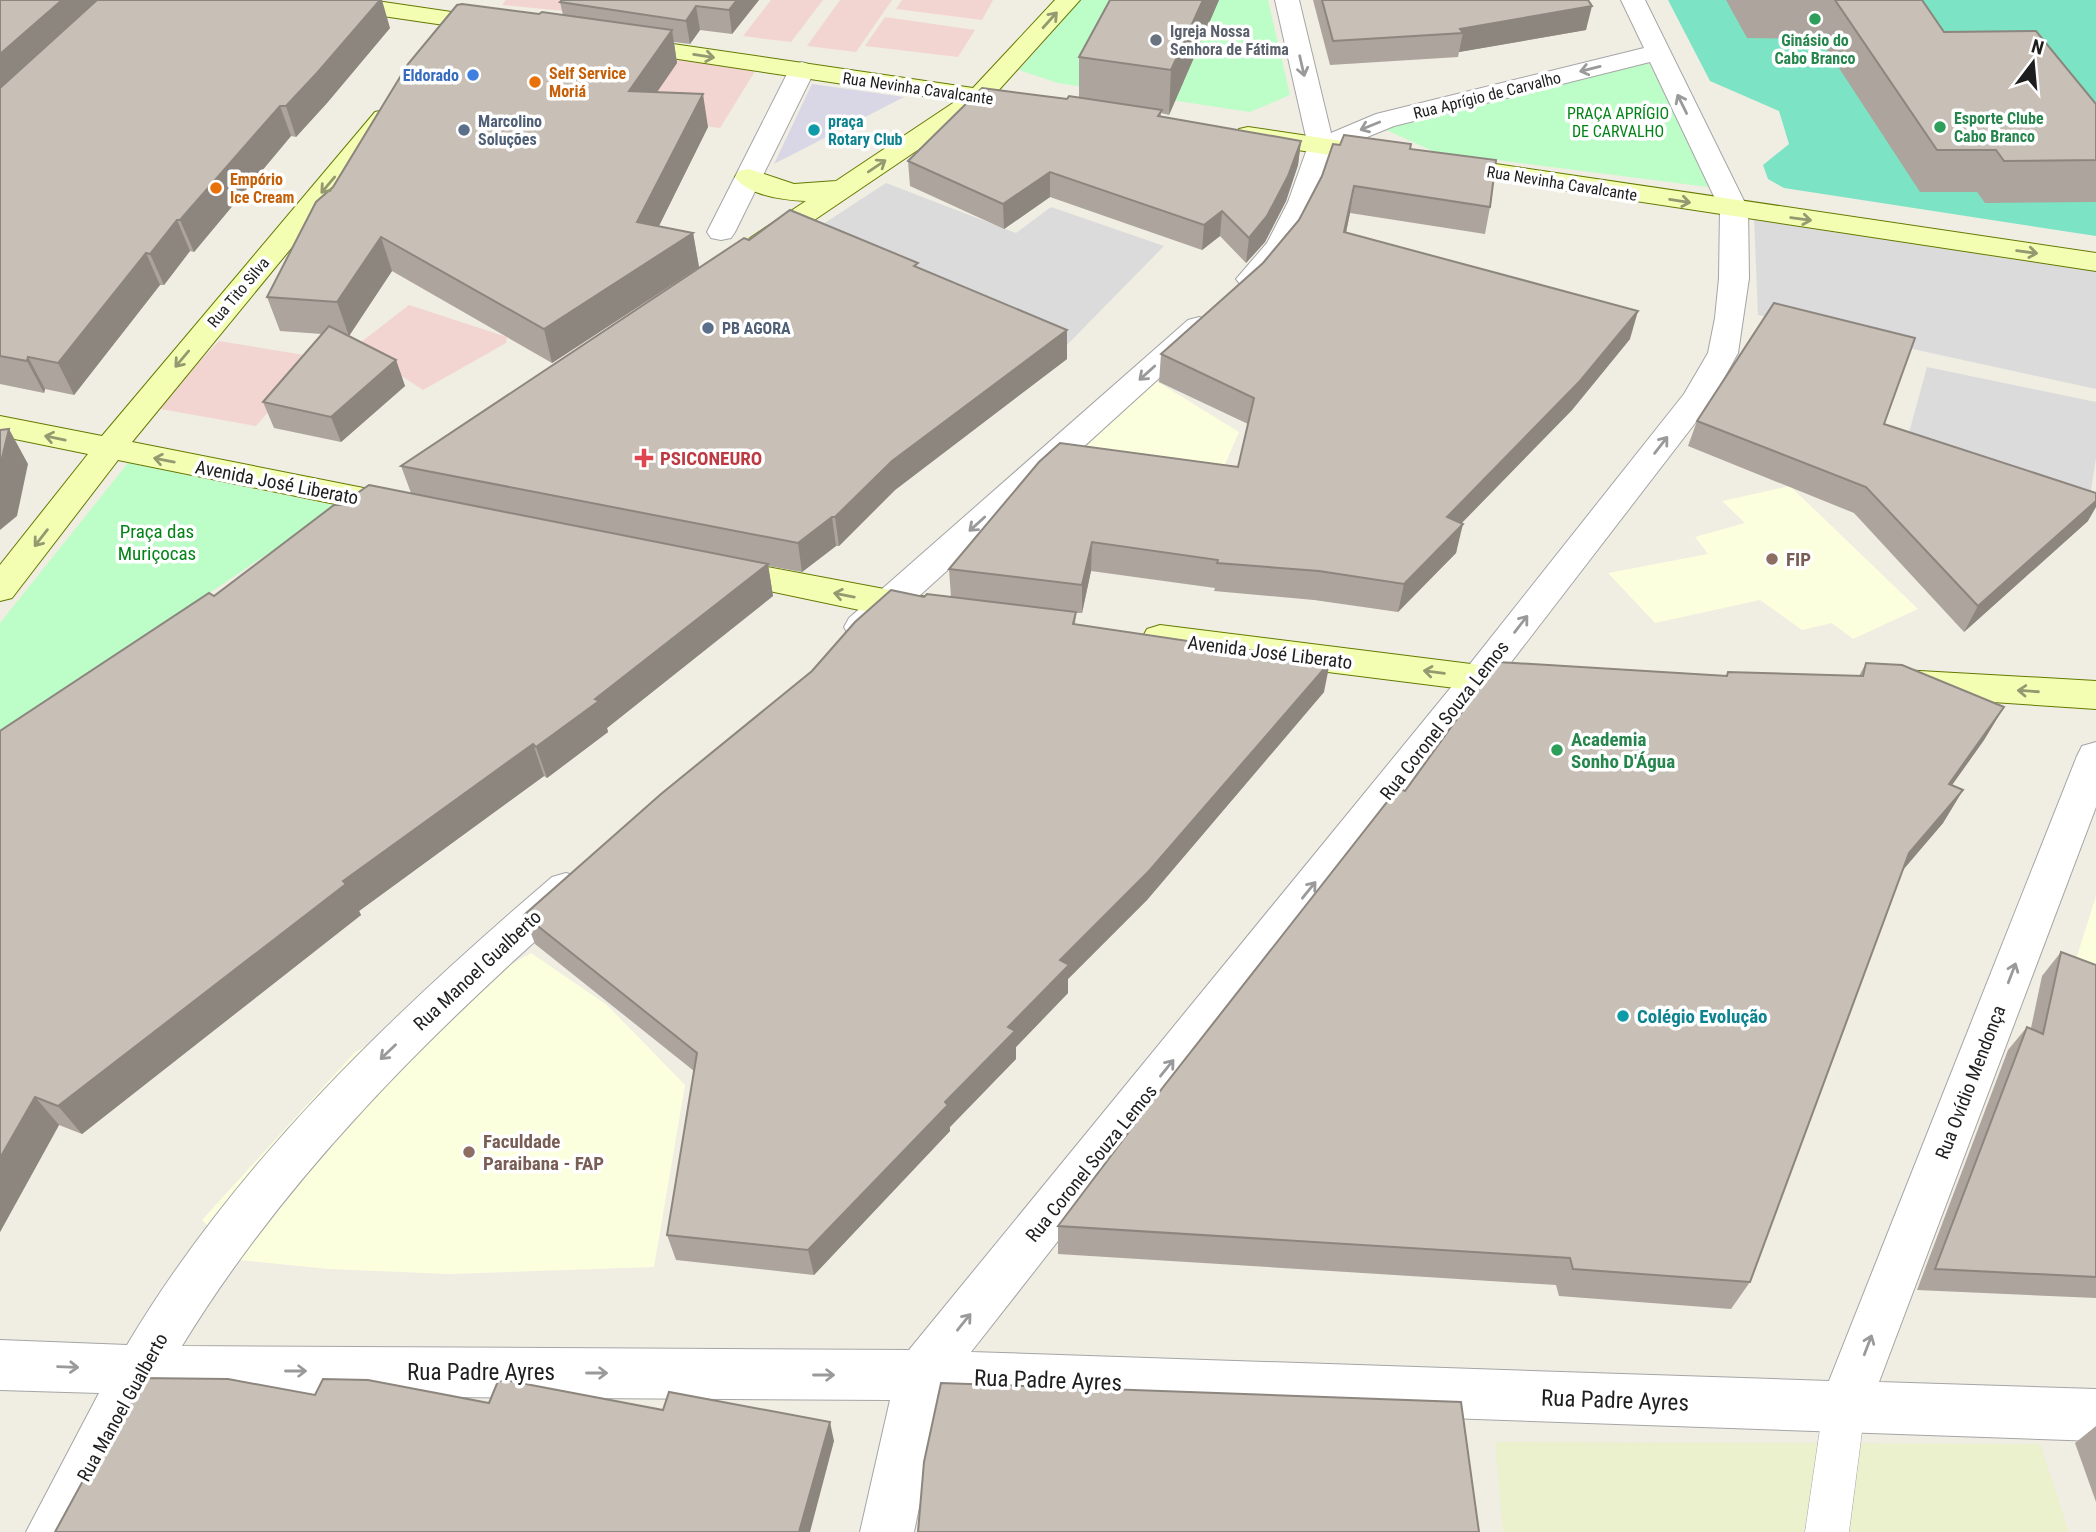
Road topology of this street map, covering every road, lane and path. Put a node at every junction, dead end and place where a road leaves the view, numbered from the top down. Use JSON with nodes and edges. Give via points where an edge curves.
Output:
{"nodes":[{"id":1,"x":321,"y":0,"type":"edge"},
{"id":2,"x":1068,"y":0,"type":"edge"},
{"id":3,"x":1287,"y":0,"type":"edge"},
{"id":4,"x":1633,"y":0,"type":"edge"},
{"id":5,"x":464,"y":21,"type":"edge"},
{"id":6,"x":518,"y":29,"type":"edge"},
{"id":7,"x":605,"y":42,"type":"edge"},
{"id":8,"x":1656,"y":53,"type":"junction"},
{"id":9,"x":802,"y":71,"type":"junction"},
{"id":10,"x":402,"y":96,"type":"edge"},
{"id":11,"x":979,"y":97,"type":"junction"},
{"id":12,"x":1048,"y":107,"type":"edge"},
{"id":13,"x":1226,"y":132,"type":"edge"},
{"id":14,"x":1321,"y":146,"type":"junction"},
{"id":15,"x":749,"y":177,"type":"junction"},
{"id":16,"x":848,"y":186,"type":"junction"},
{"id":17,"x":1734,"y":209,"type":"junction"},
{"id":18,"x":721,"y":232,"type":"dead end"},
{"id":19,"x":738,"y":259,"type":"edge"},
{"id":20,"x":2096,"y":262,"type":"edge"},
{"id":21,"x":0,"y":426,"type":"edge"},
{"id":22,"x":111,"y":449,"type":"junction"},
{"id":23,"x":405,"y":478,"type":"edge"},
{"id":24,"x":371,"y":501,"type":"junction"},
{"id":25,"x":439,"y":514,"type":"edge"},
{"id":26,"x":337,"y":524,"type":"edge"},
{"id":27,"x":684,"y":563,"type":"edge"},
{"id":28,"x":0,"y":589,"type":"edge"},
{"id":29,"x":888,"y":604,"type":"junction"},
{"id":30,"x":957,"y":612,"type":"edge"},
{"id":31,"x":1121,"y":633,"type":"edge"},
{"id":32,"x":836,"y":649,"type":"edge"},
{"id":33,"x":1479,"y":678,"type":"junction"},
{"id":34,"x":1574,"y":678,"type":"edge"},
{"id":35,"x":1873,"y":682,"type":"edge"},
{"id":36,"x":2096,"y":695,"type":"edge"},
{"id":37,"x":2096,"y":756,"type":"edge"},
{"id":38,"x":589,"y":869,"type":"edge"},
{"id":39,"x":0,"y":1365,"type":"edge"},
{"id":40,"x":139,"y":1370,"type":"junction"},
{"id":41,"x":921,"y":1375,"type":"junction"},
{"id":42,"x":1844,"y":1408,"type":"junction"},
{"id":43,"x":2096,"y":1415,"type":"edge"},
{"id":44,"x":53,"y":1532,"type":"edge"},
{"id":45,"x":887,"y":1532,"type":"edge"},
{"id":46,"x":1827,"y":1532,"type":"edge"}],
"edges":[{"from":1,"to":5,"type":"street"},
{"from":11,"to":2,"type":"street","one_way":true},
{"from":3,"to":14,"type":"street","one_way":true},
{"from":4,"to":8,"type":"street","name":"Rua Coronel Souza Lemos"},
{"from":5,"to":6,"type":"street"},
{"from":7,"to":9,"type":"street","name":"Rua Nevinha Cavalcante","one_way":true},
{"from":8,"to":14,"type":"street","name":"Rua Aprígio de Carvalho","one_way":true,"via":[[1385,120]]},
{"from":17,"to":8,"type":"street","name":"Rua Coronel Souza Lemos","one_way":true},
{"from":9,"to":11,"type":"street","name":"Rua Nevinha Cavalcante"},
{"from":9,"to":15,"type":"street"},
{"from":10,"to":22,"type":"street","name":"Rua Tito Silva","one_way":true},
{"from":11,"to":12,"type":"street","name":"Rua Nevinha Cavalcante"},
{"from":16,"to":11,"type":"street","one_way":true},
{"from":13,"to":14,"type":"street","name":"Rua Nevinha Cavalcante"},
{"from":14,"to":17,"type":"street","name":"Rua Nevinha Cavalcante","one_way":true},
{"from":14,"to":29,"type":"street","one_way":true,"via":[[1302,202],[1280,246],[1248,283]]},
{"from":15,"to":16,"type":"street","via":[[796,194]]},
{"from":15,"to":18,"type":"street"},
{"from":16,"to":19,"type":"street"},
{"from":17,"to":20,"type":"street","name":"Rua Nevinha Cavalcante","one_way":true},
{"from":33,"to":17,"type":"street","name":"Rua Coronel Souza Lemos","one_way":true,"via":[[1698,398],[1723,353],[1734,278]]},
{"from":22,"to":21,"type":"street","name":"Avenida José Liberato","one_way":true},
{"from":24,"to":22,"type":"street","name":"Avenida José Liberato","one_way":true},
{"from":22,"to":28,"type":"street","name":"Rua Tito Silva","one_way":true},
{"from":23,"to":24,"type":"street"},
{"from":24,"to":25,"type":"street","name":"Avenida José Liberato"},
{"from":24,"to":26,"type":"street"},
{"from":29,"to":27,"type":"street","one_way":true},
{"from":29,"to":30,"type":"street"},
{"from":29,"to":32,"type":"street"},
{"from":33,"to":31,"type":"street","name":"Avenida José Liberato","one_way":true},
{"from":33,"to":34,"type":"street","name":"Avenida José Liberato"},
{"from":41,"to":33,"type":"street","name":"Rua Coronel Souza Lemos","one_way":true},
{"from":36,"to":35,"type":"street","one_way":true},
{"from":42,"to":37,"type":"street","name":"Rua Ovídio Mendonça","one_way":true},
{"from":38,"to":40,"type":"street","name":"Rua Manoel Gualberto","one_way":true,"via":[[379,1061],[303,1144],[192,1288]]},
{"from":39,"to":40,"type":"street","name":"Rua Padre Ayres","one_way":true},
{"from":40,"to":41,"type":"street","name":"Rua Padre Ayres","one_way":true},
{"from":40,"to":44,"type":"street","name":"Rua Manoel Gualberto"},
{"from":41,"to":42,"type":"street","name":"Rua Padre Ayres"},
{"from":41,"to":45,"type":"street"},
{"from":42,"to":43,"type":"street","name":"Rua Padre Ayres"},
{"from":42,"to":46,"type":"lane"}]}
